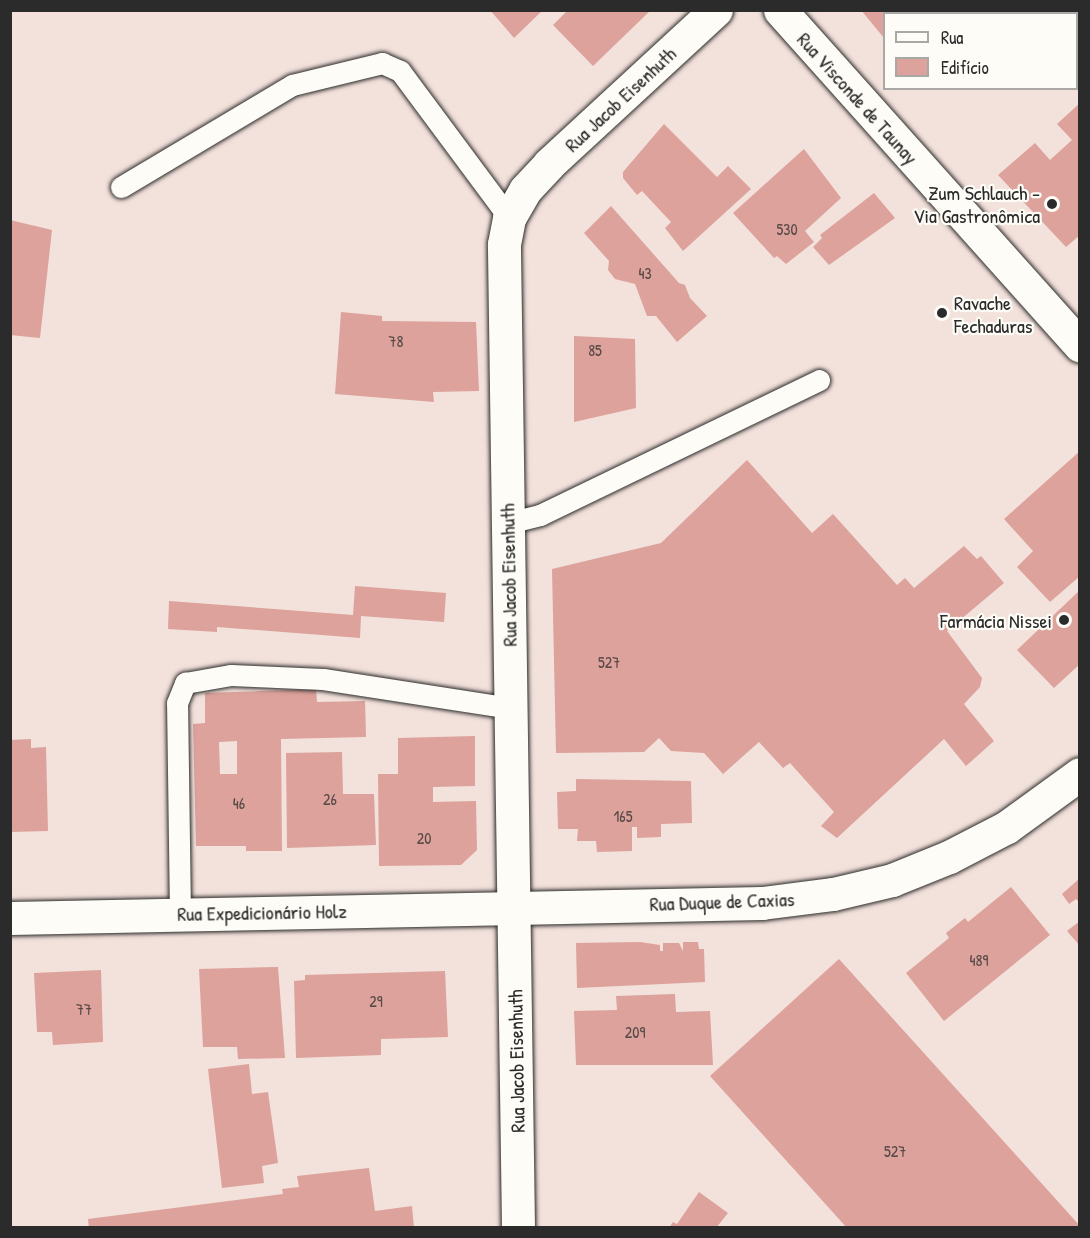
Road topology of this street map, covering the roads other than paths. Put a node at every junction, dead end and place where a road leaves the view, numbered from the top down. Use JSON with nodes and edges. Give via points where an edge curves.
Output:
{"nodes":[{"id":1,"x":716,"y":10,"type":"edge"},
{"id":2,"x":780,"y":10,"type":"edge"},
{"id":3,"x":121,"y":187,"type":"dead end"},
{"id":4,"x":509,"y":218,"type":"junction"},
{"id":5,"x":1080,"y":346,"type":"edge"},
{"id":6,"x":819,"y":380,"type":"dead end"},
{"id":7,"x":508,"y":523,"type":"junction"},
{"id":8,"x":510,"y":708,"type":"junction"},
{"id":9,"x":1080,"y":774,"type":"edge"},
{"id":10,"x":513,"y":905,"type":"junction"},
{"id":11,"x":180,"y":914,"type":"junction"},
{"id":12,"x":10,"y":918,"type":"edge"},
{"id":13,"x":518,"y":1227,"type":"edge"}],
"edges":[{"from":1,"to":4,"type":"main road","name":"Rua Jacob Eisenhuth","via":[[549,164],[525,190]]},
{"from":2,"to":5,"type":"main road","name":"Rua Visconde de Taunay"},
{"from":3,"to":4,"type":"lane","via":[[292,85],[382,63],[400,71]]},
{"from":4,"to":7,"type":"main road","name":"Rua Jacob Eisenhuth","via":[[504,244]]},
{"from":6,"to":7,"type":"lane","via":[[540,515]]},
{"from":7,"to":8,"type":"main road","name":"Rua Jacob Eisenhuth"},
{"from":8,"to":10,"type":"main road","name":"Rua Jacob Eisenhuth"},
{"from":8,"to":11,"type":"lane","via":[[323,680],[231,675],[185,683],[177,703]]},
{"from":9,"to":10,"type":"main road","name":"Rua Duque de Caxias","via":[[1007,827],[950,857],[892,880],[833,894],[762,903]]},
{"from":10,"to":11,"type":"main road","name":"Rua Expedicionário Holz"},
{"from":10,"to":13,"type":"main road","name":"Rua Jacob Eisenhuth"},
{"from":11,"to":12,"type":"main road","name":"Rua Expedicionário Holz"}]}
